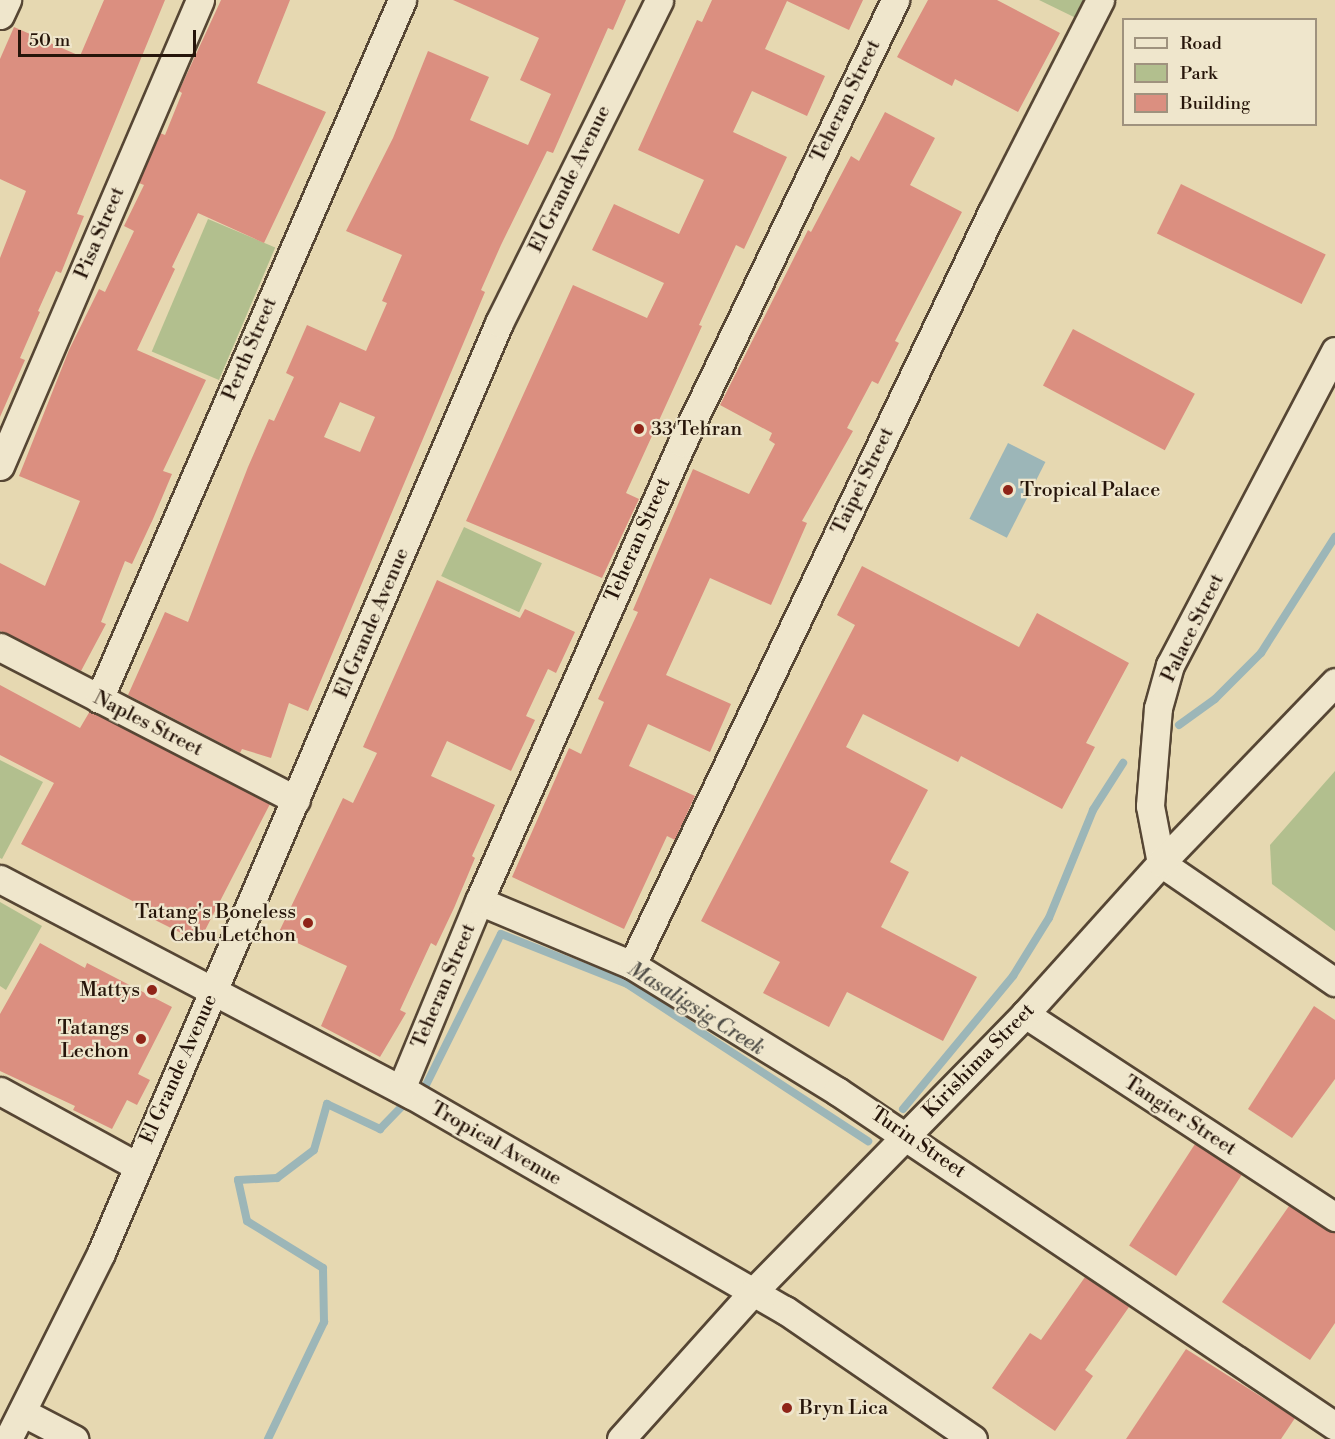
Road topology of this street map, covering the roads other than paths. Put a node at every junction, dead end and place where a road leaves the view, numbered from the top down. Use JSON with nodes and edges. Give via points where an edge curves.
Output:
{"nodes":[{"id":1,"x":7,"y":0,"type":"edge"},
{"id":2,"x":200,"y":0,"type":"edge"},
{"id":3,"x":402,"y":0,"type":"edge"},
{"id":4,"x":659,"y":0,"type":"edge"},
{"id":5,"x":895,"y":0,"type":"edge"},
{"id":6,"x":1100,"y":0,"type":"edge"},
{"id":7,"x":0,"y":15,"type":"edge"},
{"id":8,"x":1335,"y":351,"type":"edge"},
{"id":9,"x":0,"y":466,"type":"edge"},
{"id":10,"x":0,"y":647,"type":"edge"},
{"id":11,"x":1335,"y":682,"type":"edge"},
{"id":12,"x":99,"y":699,"type":"junction"},
{"id":13,"x":296,"y":800,"type":"junction"},
{"id":14,"x":1161,"y":863,"type":"junction"},
{"id":15,"x":0,"y":879,"type":"edge"},
{"id":16,"x":479,"y":900,"type":"junction"},
{"id":17,"x":632,"y":965,"type":"junction"},
{"id":18,"x":1335,"y":982,"type":"edge"},
{"id":19,"x":213,"y":992,"type":"junction"},
{"id":20,"x":1025,"y":1014,"type":"junction"},
{"id":21,"x":400,"y":1089,"type":"junction"},
{"id":22,"x":0,"y":1091,"type":"edge"},
{"id":23,"x":907,"y":1135,"type":"junction"},
{"id":24,"x":136,"y":1166,"type":"junction"},
{"id":25,"x":1335,"y":1217,"type":"edge"},
{"id":26,"x":753,"y":1292,"type":"junction"},
{"id":27,"x":22,"y":1412,"type":"junction"},
{"id":28,"x":1335,"y":1426,"type":"edge"},
{"id":29,"x":8,"y":1439,"type":"edge"},
{"id":30,"x":74,"y":1439,"type":"edge"},
{"id":31,"x":621,"y":1439,"type":"edge"},
{"id":32,"x":973,"y":1439,"type":"edge"}],
"edges":[{"from":1,"to":7,"type":"street"},
{"from":2,"to":9,"type":"street","name":"Pisa Street"},
{"from":3,"to":12,"type":"street","name":"Perth Street"},
{"from":4,"to":13,"type":"street","name":"El Grande Avenue","via":[[499,323]]},
{"from":5,"to":16,"type":"street","name":"Teheran Street","via":[[681,443]]},
{"from":6,"to":17,"type":"street","name":"Taipei Street","via":[[992,212]]},
{"from":8,"to":14,"type":"street","name":"Palace Street","via":[[1170,665],[1158,708],[1150,764],[1150,806]]},
{"from":10,"to":12,"type":"street","name":"Naples Street"},
{"from":11,"to":14,"type":"street","name":"Kirishima Street"},
{"from":12,"to":13,"type":"street","name":"Naples Street"},
{"from":13,"to":19,"type":"street","name":"El Grande Avenue"},
{"from":14,"to":18,"type":"street"},
{"from":14,"to":20,"type":"street","name":"Kirishima Street"},
{"from":15,"to":19,"type":"street","name":"Tropical Avenue"},
{"from":16,"to":17,"type":"street","name":"Turin Street"},
{"from":16,"to":21,"type":"street","name":"Teheran Street"},
{"from":17,"to":23,"type":"street","name":"Turin Street"},
{"from":19,"to":21,"type":"street","name":"Tropical Avenue"},
{"from":19,"to":24,"type":"street","name":"El Grande Avenue"},
{"from":20,"to":23,"type":"street","name":"Kirishima Street"},
{"from":20,"to":25,"type":"street","name":"Tangier Street"},
{"from":21,"to":26,"type":"street","name":"Tropical Avenue"},
{"from":22,"to":24,"type":"street"},
{"from":23,"to":26,"type":"street","name":"Kirishima Street"},
{"from":23,"to":28,"type":"street","name":"Turin Street"},
{"from":24,"to":27,"type":"street","name":"El Grande Avenue","via":[[101,1253]]},
{"from":26,"to":31,"type":"street","name":"Kirishima Street"},
{"from":26,"to":32,"type":"street","name":"Tropical Avenue"},
{"from":27,"to":29,"type":"street","name":"El Grande Avenue"},
{"from":27,"to":30,"type":"street"}]}
